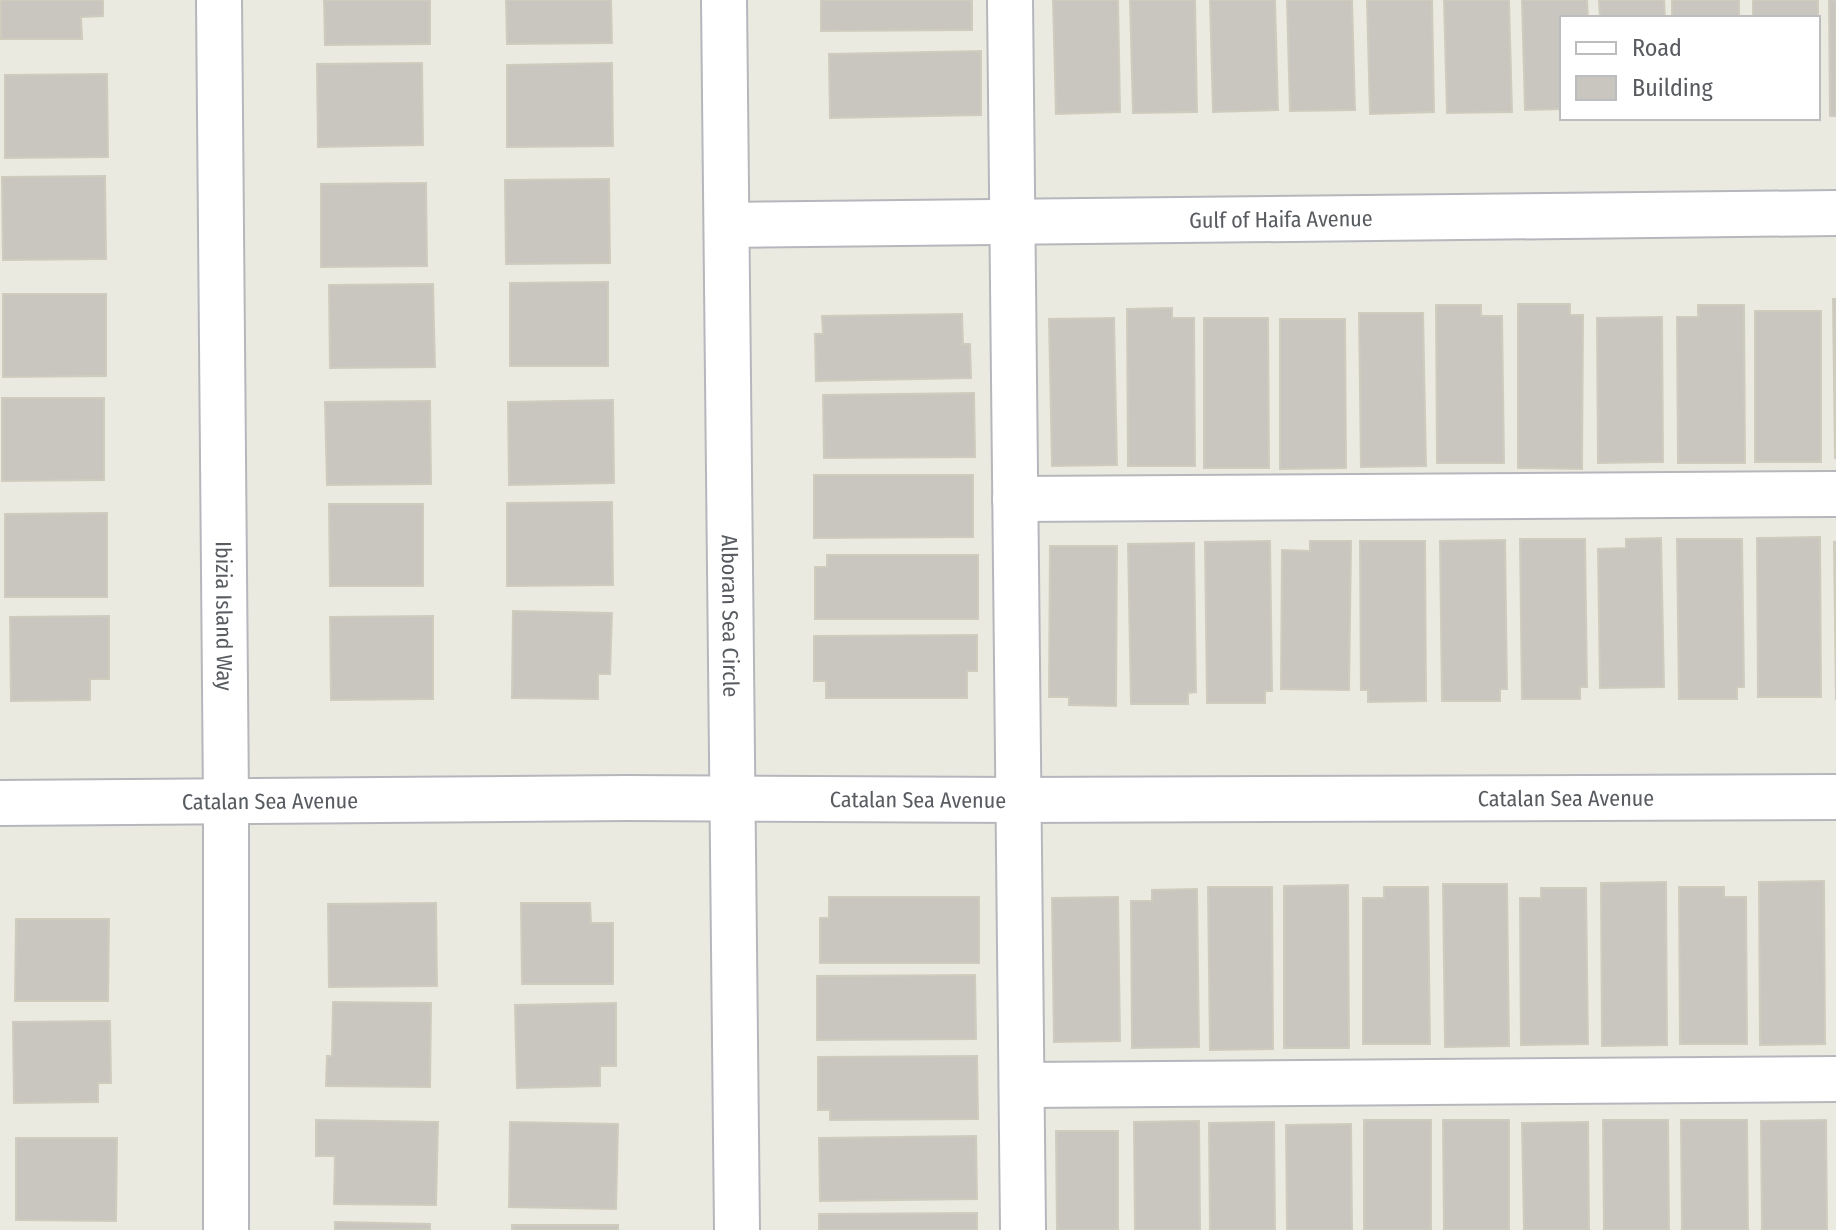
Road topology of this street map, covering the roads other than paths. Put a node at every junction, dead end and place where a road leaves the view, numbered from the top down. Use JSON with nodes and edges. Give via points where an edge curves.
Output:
{"nodes":[{"id":1,"x":219,"y":0,"type":"edge"},
{"id":2,"x":724,"y":0,"type":"edge"},
{"id":3,"x":1010,"y":0,"type":"edge"},
{"id":4,"x":1836,"y":213,"type":"edge"},
{"id":5,"x":1012,"y":223,"type":"junction"},
{"id":6,"x":727,"y":225,"type":"junction"},
{"id":7,"x":1836,"y":494,"type":"edge"},
{"id":8,"x":1015,"y":499,"type":"junction"},
{"id":9,"x":1836,"y":797,"type":"edge"},
{"id":10,"x":733,"y":798,"type":"junction"},
{"id":11,"x":1018,"y":800,"type":"junction"},
{"id":12,"x":226,"y":801,"type":"junction"},
{"id":13,"x":0,"y":803,"type":"edge"},
{"id":14,"x":1836,"y":1079,"type":"edge"},
{"id":15,"x":1022,"y":1085,"type":"junction"},
{"id":16,"x":226,"y":1230,"type":"edge"},
{"id":17,"x":737,"y":1230,"type":"edge"},
{"id":18,"x":1023,"y":1230,"type":"edge"}],
"edges":[{"from":1,"to":12,"type":"street","name":"Ibizia Island Way"},
{"from":2,"to":6,"type":"street","name":"Alboran Sea Circle"},
{"from":3,"to":5,"type":"street"},
{"from":4,"to":5,"type":"street","name":"Gulf of Haifa Avenue"},
{"from":5,"to":6,"type":"street","name":"Gulf of Haifa Avenue"},
{"from":5,"to":8,"type":"street"},
{"from":6,"to":10,"type":"street","name":"Alboran Sea Circle"},
{"from":7,"to":8,"type":"street"},
{"from":8,"to":11,"type":"street"},
{"from":9,"to":11,"type":"street","name":"Catalan Sea Avenue"},
{"from":10,"to":11,"type":"street","name":"Catalan Sea Avenue"},
{"from":10,"to":12,"type":"street","name":"Catalan Sea Avenue"},
{"from":10,"to":17,"type":"street","name":"Alboran Sea Circle"},
{"from":11,"to":15,"type":"street"},
{"from":12,"to":13,"type":"street","name":"Catalan Sea Avenue"},
{"from":12,"to":16,"type":"street","name":"Ibizia Island Way"},
{"from":14,"to":15,"type":"street"},
{"from":15,"to":18,"type":"street"}]}
